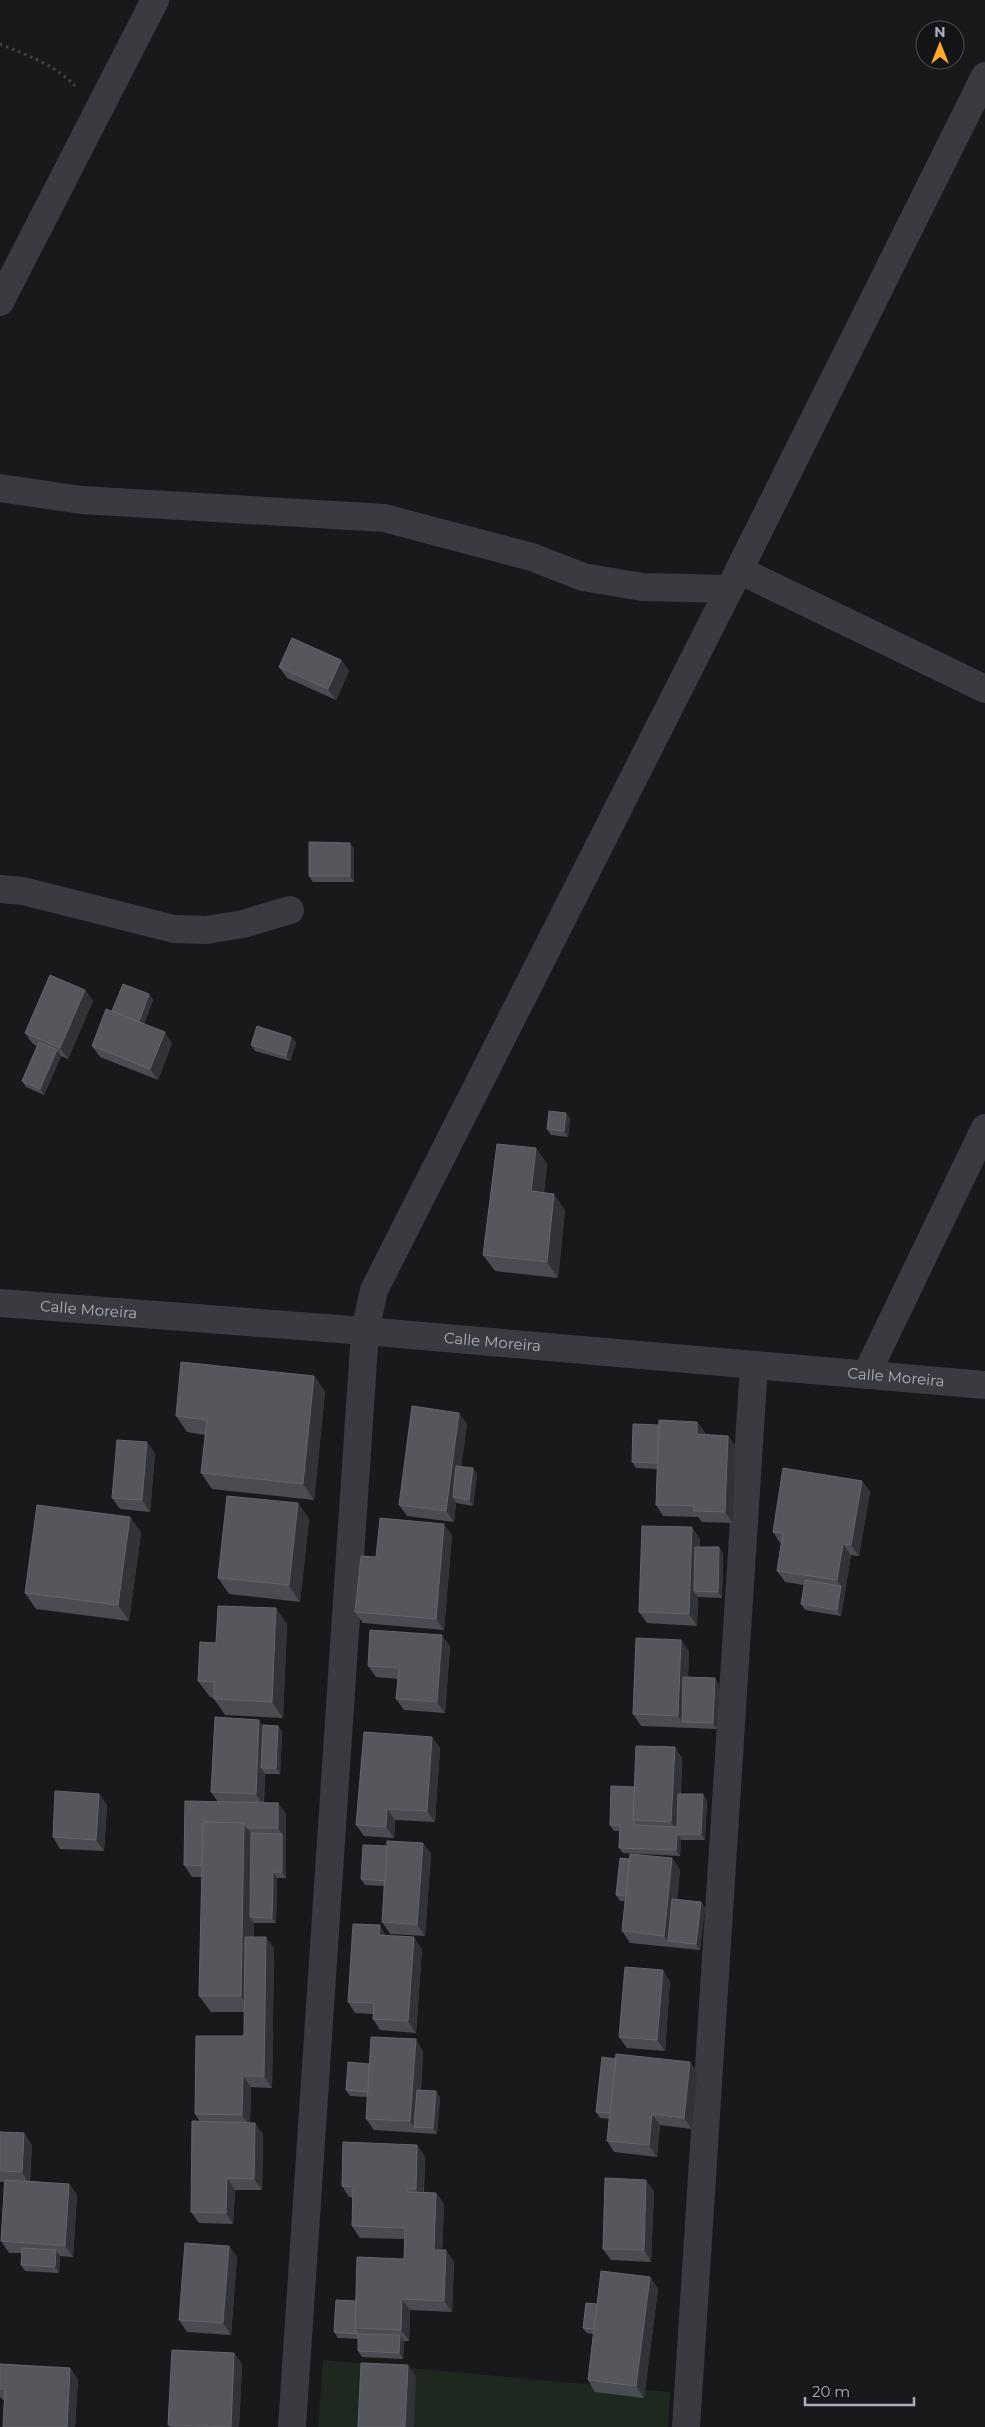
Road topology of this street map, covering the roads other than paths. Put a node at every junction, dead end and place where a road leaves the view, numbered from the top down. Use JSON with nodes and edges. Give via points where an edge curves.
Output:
{"nodes":[{"id":1,"x":155,"y":0,"type":"edge"},
{"id":2,"x":985,"y":76,"type":"edge"},
{"id":3,"x":0,"y":302,"type":"edge"},
{"id":4,"x":0,"y":488,"type":"edge"},
{"id":5,"x":734,"y":580,"type":"junction"},
{"id":6,"x":985,"y":688,"type":"edge"},
{"id":7,"x":0,"y":889,"type":"edge"},
{"id":8,"x":290,"y":910,"type":"dead end"},
{"id":9,"x":985,"y":1128,"type":"edge"},
{"id":10,"x":0,"y":1303,"type":"edge"},
{"id":11,"x":365,"y":1331,"type":"junction"},
{"id":12,"x":754,"y":1365,"type":"junction"},
{"id":13,"x":866,"y":1375,"type":"junction"},
{"id":14,"x":985,"y":1385,"type":"edge"},
{"id":15,"x":292,"y":2427,"type":"edge"},
{"id":16,"x":686,"y":2427,"type":"edge"}],
"edges":[{"from":1,"to":3,"type":"street"},
{"from":2,"to":5,"type":"street"},
{"from":4,"to":5,"type":"street","via":[[82,500],[384,518],[532,557],[583,577],[642,587]]},
{"from":5,"to":6,"type":"street"},
{"from":5,"to":11,"type":"street","via":[[374,1290]]},
{"from":7,"to":8,"type":"street","via":[[23,891],[174,929],[206,930],[243,924]]},
{"from":9,"to":13,"type":"street"},
{"from":10,"to":11,"type":"street","name":"Calle Moreira"},
{"from":11,"to":12,"type":"street","name":"Calle Moreira"},
{"from":11,"to":15,"type":"street"},
{"from":12,"to":13,"type":"street","name":"Calle Moreira"},
{"from":12,"to":16,"type":"street"},
{"from":13,"to":14,"type":"street","name":"Calle Moreira"}]}
